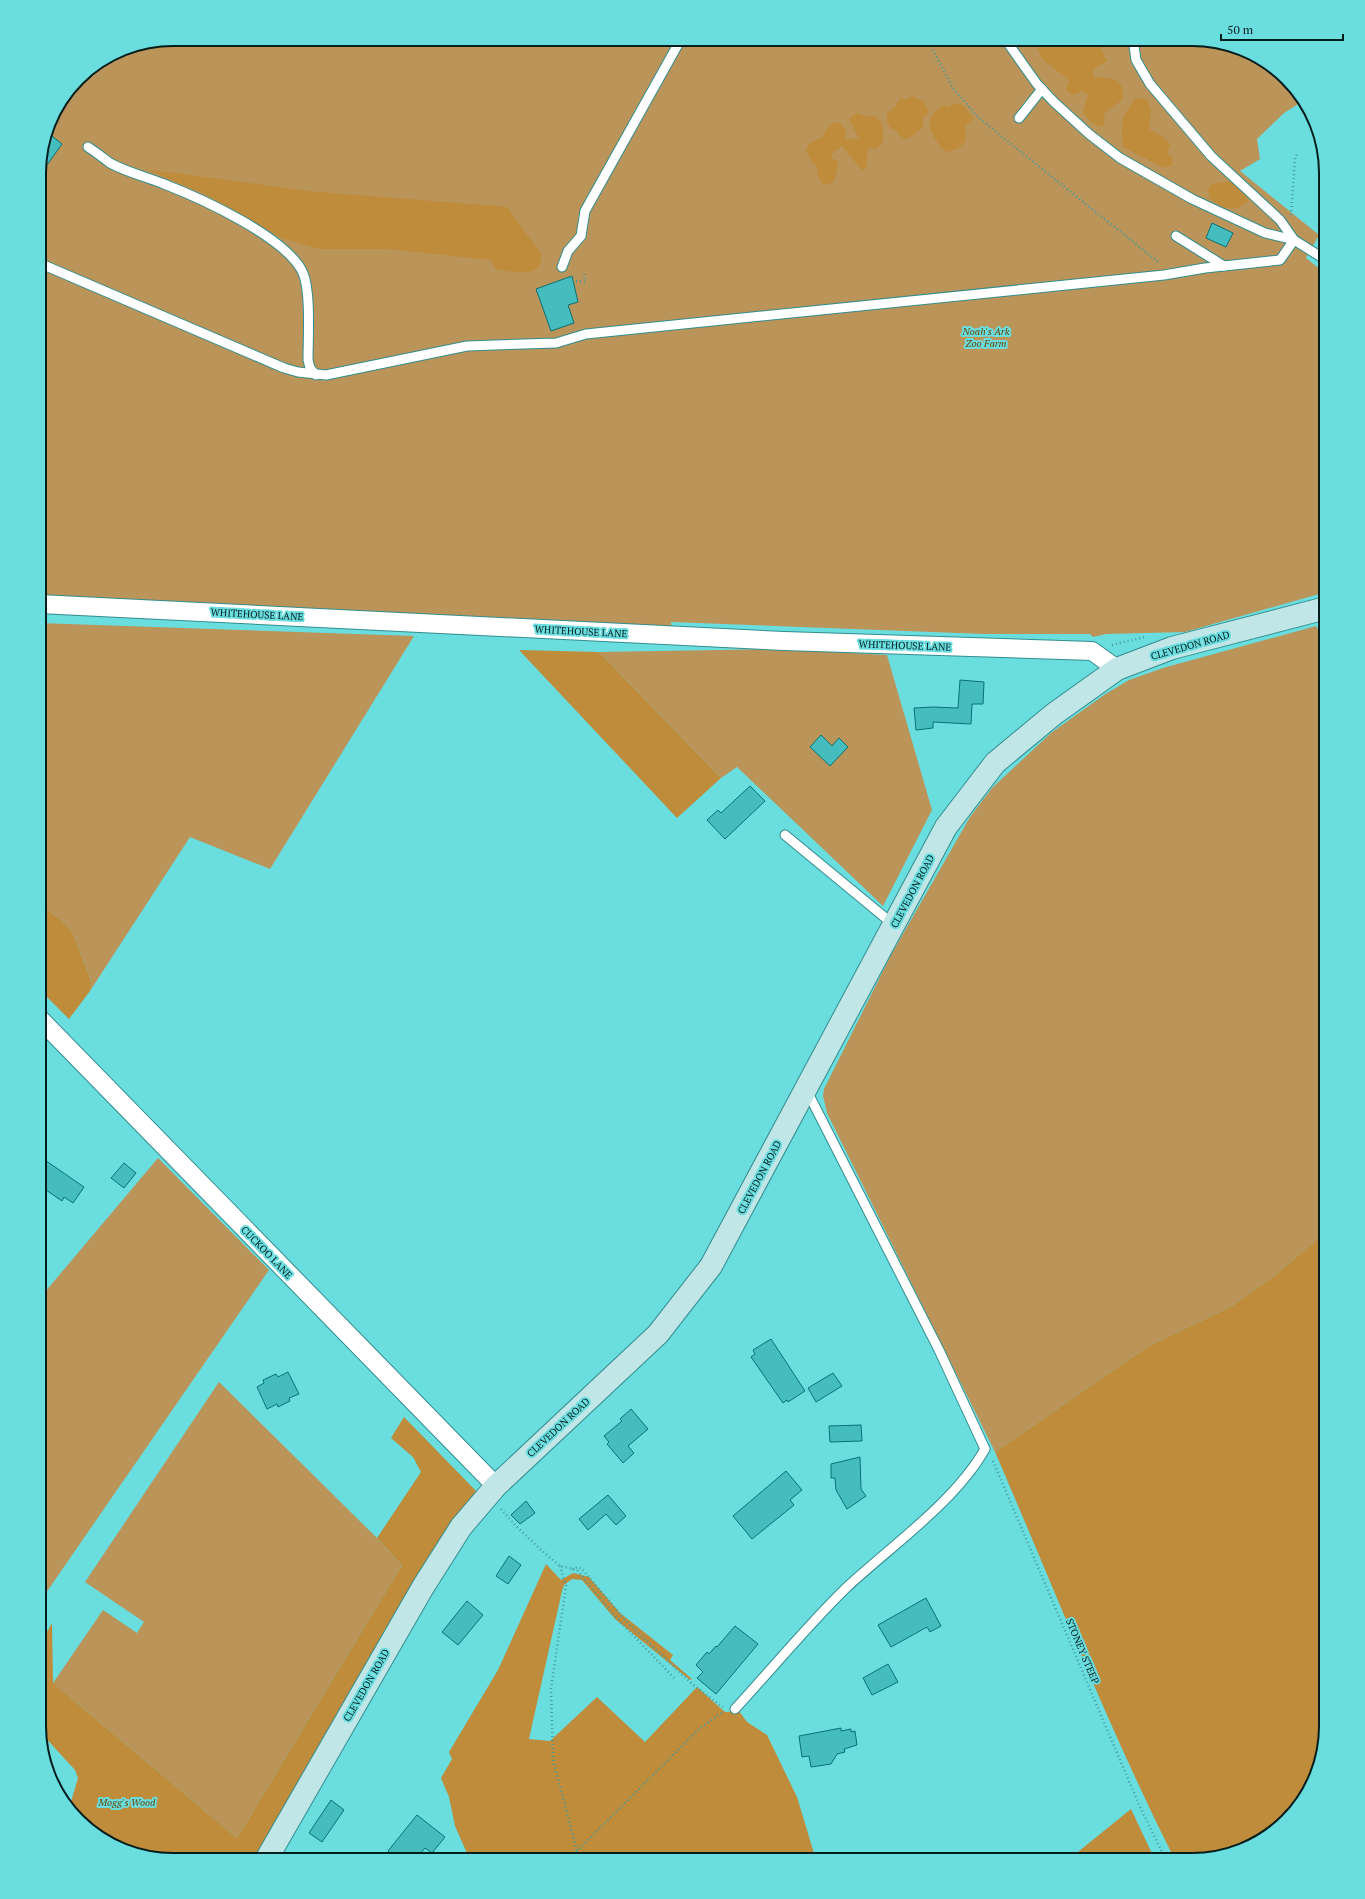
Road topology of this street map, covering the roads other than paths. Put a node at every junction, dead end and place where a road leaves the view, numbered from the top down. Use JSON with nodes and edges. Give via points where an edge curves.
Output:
{"nodes":[{"id":1,"x":677,"y":46,"type":"edge"},
{"id":2,"x":1010,"y":46,"type":"edge"},
{"id":3,"x":1134,"y":46,"type":"edge"},
{"id":4,"x":1042,"y":89,"type":"junction"},
{"id":5,"x":1019,"y":118,"type":"dead end"},
{"id":6,"x":88,"y":146,"type":"dead end"},
{"id":7,"x":1176,"y":236,"type":"dead end"},
{"id":8,"x":1294,"y":240,"type":"junction"},
{"id":9,"x":1319,"y":256,"type":"edge"},
{"id":10,"x":46,"y":266,"type":"edge"},
{"id":11,"x":1224,"y":266,"type":"junction"},
{"id":12,"x":562,"y":267,"type":"dead end"},
{"id":13,"x":316,"y":375,"type":"junction"},
{"id":14,"x":46,"y":604,"type":"edge"},
{"id":15,"x":1319,"y":610,"type":"edge"},
{"id":16,"x":1117,"y":669,"type":"junction"},
{"id":17,"x":785,"y":835,"type":"dead end"},
{"id":18,"x":894,"y":926,"type":"junction"},
{"id":19,"x":46,"y":1025,"type":"edge"},
{"id":20,"x":806,"y":1089,"type":"junction"},
{"id":21,"x":496,"y":1486,"type":"junction"},
{"id":22,"x":735,"y":1709,"type":"dead end"},
{"id":23,"x":270,"y":1853,"type":"edge"}],
"edges":[{"from":1,"to":12,"type":"lane","via":[[585,211],[582,236],[568,251]]},
{"from":2,"to":4,"type":"lane"},
{"from":3,"to":8,"type":"lane","via":[[1136,60],[1150,84],[1212,156],[1280,220]]},
{"from":4,"to":5,"type":"lane"},
{"from":4,"to":8,"type":"lane","via":[[1089,134],[1120,158],[1155,179],[1264,233]]},
{"from":6,"to":13,"type":"lane","via":[[111,163],[194,195],[234,216],[281,246],[296,261],[307,288],[308,360]]},
{"from":7,"to":11,"type":"lane"},
{"from":8,"to":9,"type":"lane"},
{"from":8,"to":11,"type":"lane","via":[[1280,260]]},
{"from":10,"to":13,"type":"lane","via":[[284,368]]},
{"from":11,"to":13,"type":"lane","via":[[1164,275],[586,334],[556,343],[467,346]]},
{"from":14,"to":16,"type":"street","name":"WHITEHOUSE LANE","via":[[784,641],[1092,651]]},
{"from":15,"to":16,"type":"main road","name":"CLEVEDON ROAD","via":[[1172,648]]},
{"from":16,"to":18,"type":"main road","name":"CLEVEDON ROAD","via":[[1054,714],[995,764],[946,827]]},
{"from":17,"to":18,"type":"lane"},
{"from":18,"to":20,"type":"main road","name":"CLEVEDON ROAD"},
{"from":19,"to":21,"type":"street","name":"CUCKOO LANE"},
{"from":20,"to":21,"type":"main road","name":"CLEVEDON ROAD","via":[[711,1266],[658,1334]]},
{"from":20,"to":22,"type":"lane","via":[[939,1350],[985,1449],[976,1465],[952,1493],[846,1589]]},
{"from":21,"to":23,"type":"main road","name":"CLEVEDON ROAD","via":[[461,1527],[423,1587]]}]}
